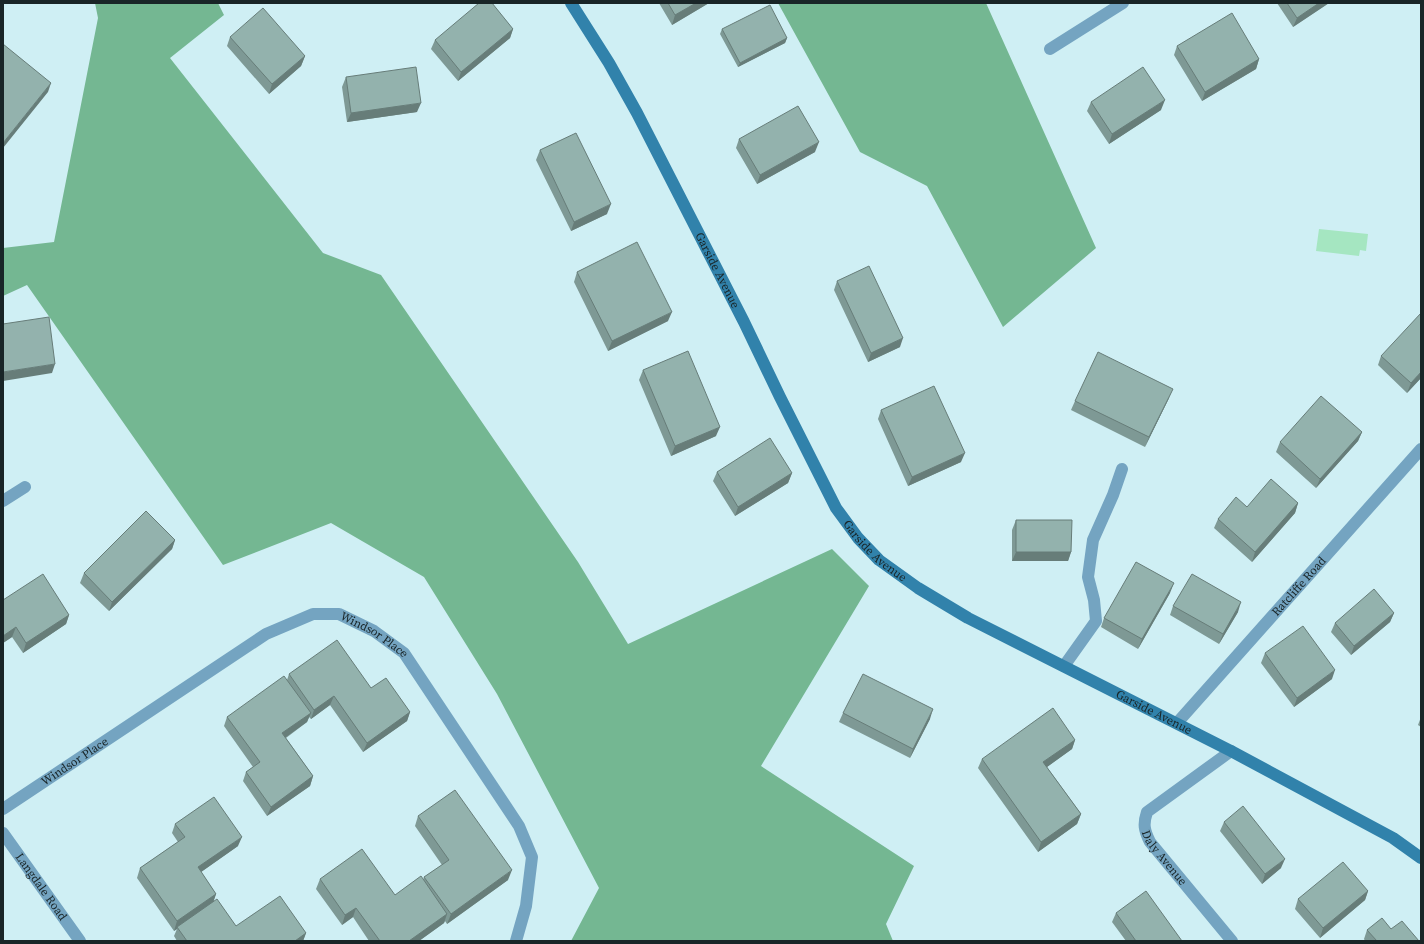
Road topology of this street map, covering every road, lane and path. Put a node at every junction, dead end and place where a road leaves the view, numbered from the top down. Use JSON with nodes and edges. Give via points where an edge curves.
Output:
{"nodes":[{"id":1,"x":571,"y":3,"type":"edge"},
{"id":2,"x":1123,"y":3,"type":"edge"},
{"id":3,"x":1050,"y":49,"type":"dead end"},
{"id":4,"x":1421,"y":449,"type":"edge"},
{"id":5,"x":1122,"y":469,"type":"dead end"},
{"id":6,"x":25,"y":487,"type":"dead end"},
{"id":7,"x":3,"y":501,"type":"edge"},
{"id":8,"x":1064,"y":666,"type":"junction"},
{"id":9,"x":1177,"y":724,"type":"junction"},
{"id":10,"x":1231,"y":751,"type":"junction"},
{"id":11,"x":3,"y":809,"type":"edge"},
{"id":12,"x":3,"y":833,"type":"edge"},
{"id":13,"x":1421,"y":858,"type":"edge"},
{"id":14,"x":80,"y":941,"type":"edge"},
{"id":15,"x":516,"y":941,"type":"edge"},
{"id":16,"x":1232,"y":941,"type":"edge"}],
"edges":[{"from":1,"to":8,"type":"street","name":"Garside Avenue","via":[[637,112],[836,508],[858,538],[879,560],[918,588],[968,618]]},
{"from":2,"to":3,"type":"street"},
{"from":4,"to":9,"type":"street","name":"Ratcliffe Road"},
{"from":5,"to":8,"type":"street","via":[[1093,540],[1088,578],[1096,621]]},
{"from":6,"to":7,"type":"street"},
{"from":8,"to":9,"type":"street","name":"Garside Avenue"},
{"from":9,"to":10,"type":"street","name":"Garside Avenue"},
{"from":10,"to":13,"type":"street","name":"Garside Avenue","via":[[1393,838]]},
{"from":10,"to":16,"type":"street","name":"Daly Avenue","via":[[1147,812],[1144,822],[1150,842]]},
{"from":11,"to":15,"type":"street","name":"Windsor Place","via":[[266,634],[313,614],[339,614],[374,631],[404,653],[519,826],[532,858],[526,906]]},
{"from":12,"to":14,"type":"street","name":"Langdale Road"}]}
